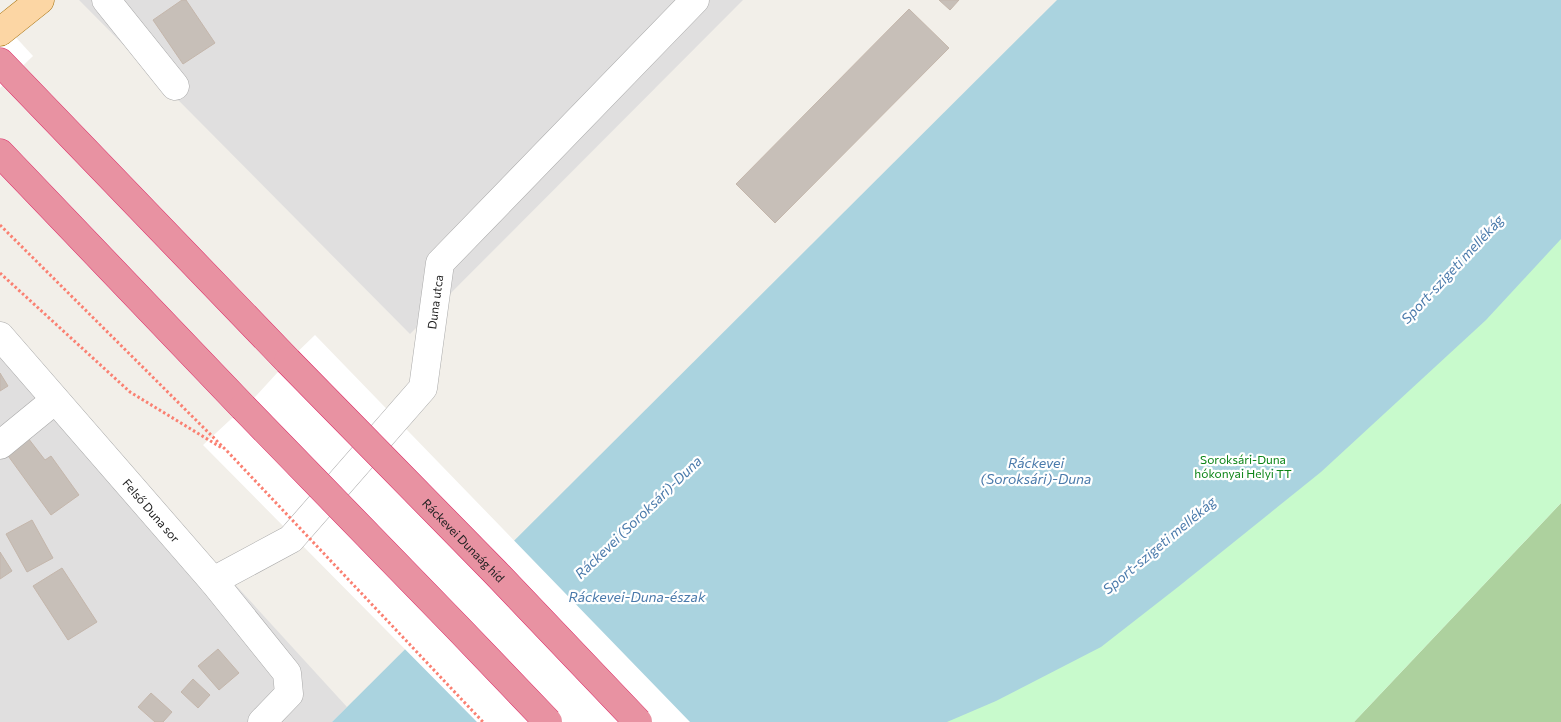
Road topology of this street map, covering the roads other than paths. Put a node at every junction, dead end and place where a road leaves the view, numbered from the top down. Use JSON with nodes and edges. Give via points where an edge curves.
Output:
{"nodes":[{"id":1,"x":40,"y":0,"type":"edge"},
{"id":2,"x":106,"y":0,"type":"edge"},
{"id":3,"x":696,"y":0,"type":"edge"},
{"id":4,"x":0,"y":32,"type":"edge"},
{"id":5,"x":7,"y":69,"type":"edge"},
{"id":6,"x":175,"y":86,"type":"dead end"},
{"id":7,"x":0,"y":153,"type":"edge"},
{"id":8,"x":0,"y":336,"type":"edge"},
{"id":9,"x":55,"y":400,"type":"junction"},
{"id":10,"x":0,"y":445,"type":"edge"},
{"id":11,"x":213,"y":581,"type":"junction"},
{"id":12,"x":262,"y":722,"type":"edge"},
{"id":13,"x":548,"y":722,"type":"edge"},
{"id":14,"x":638,"y":722,"type":"edge"}],
"edges":[{"from":1,"to":4,"type":"main road"},
{"from":2,"to":6,"type":"street"},
{"from":3,"to":11,"type":"street","name":"Duna utca","via":[[440,263],[423,388],[291,539]]},
{"from":5,"to":14,"type":"highway","name":"Ráckevei Dunaág híd","bridge":true},
{"from":7,"to":13,"type":"highway","bridge":true},
{"from":8,"to":9,"type":"street","name":"Felső Duna sor"},
{"from":9,"to":10,"type":"street"},
{"from":9,"to":11,"type":"street","name":"Felső Duna sor"},
{"from":11,"to":12,"type":"street","name":"Felső Duna sor","via":[[287,673],[289,694]]}]}
